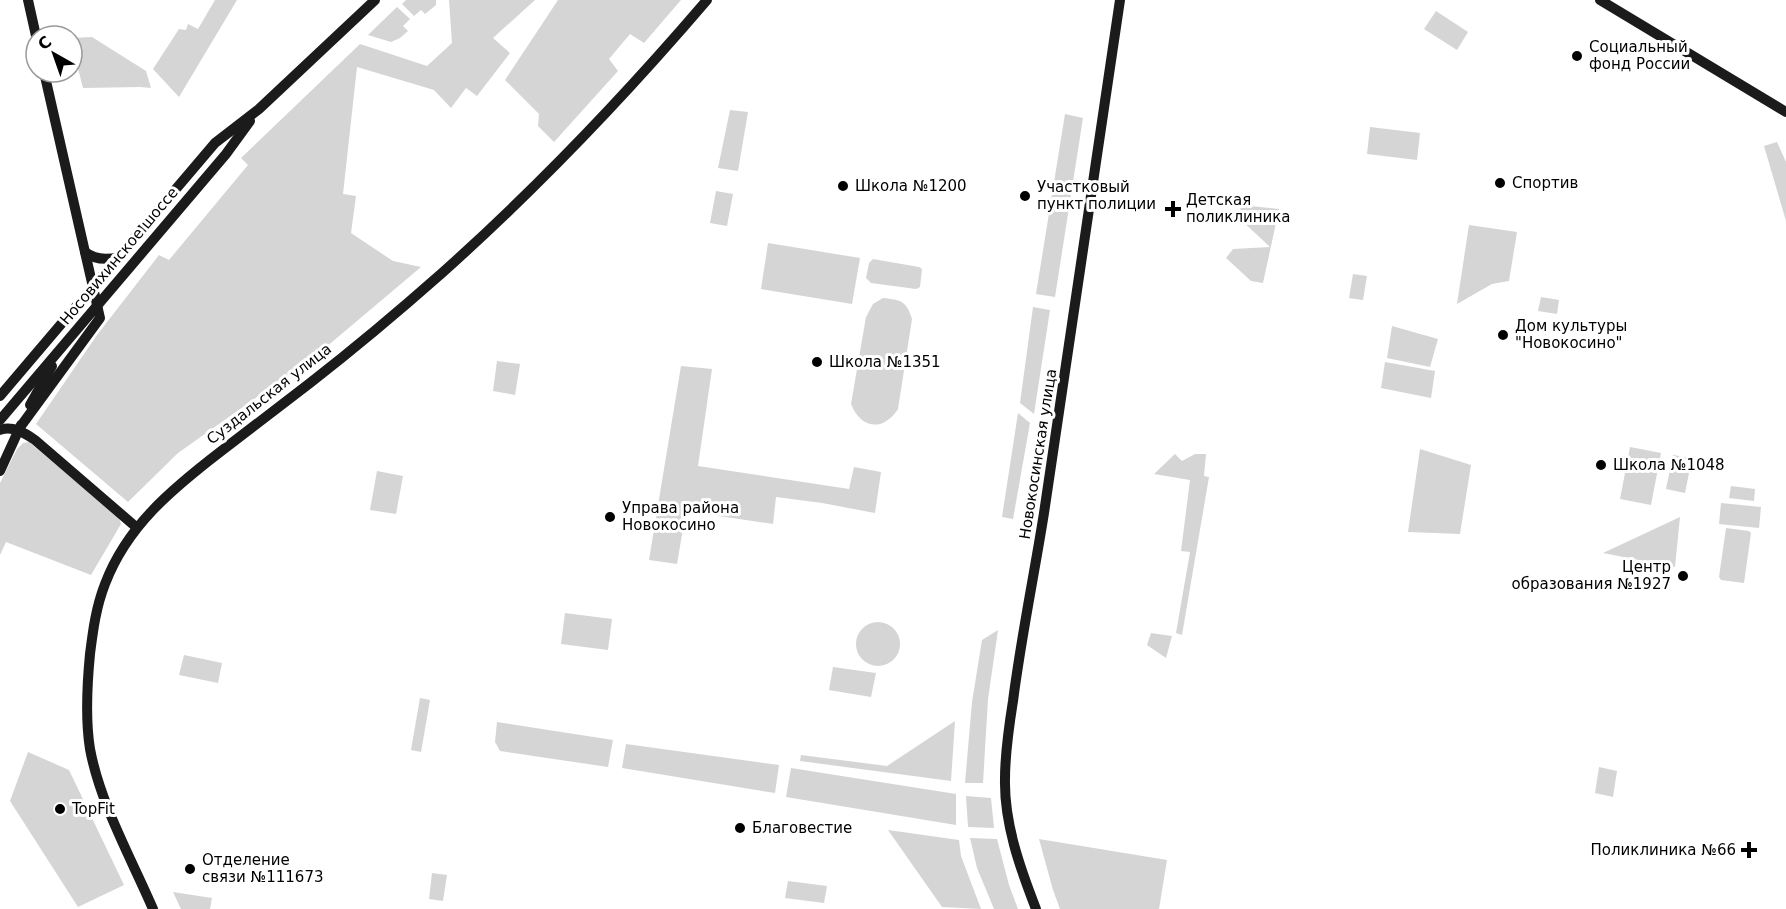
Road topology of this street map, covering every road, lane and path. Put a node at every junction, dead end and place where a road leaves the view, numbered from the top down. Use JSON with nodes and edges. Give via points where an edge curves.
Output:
{"nodes":[{"id":1,"x":28,"y":0,"type":"edge"},
{"id":2,"x":375,"y":0,"type":"edge"},
{"id":3,"x":707,"y":0,"type":"edge"},
{"id":4,"x":1120,"y":0,"type":"edge"},
{"id":5,"x":1600,"y":0,"type":"edge"},
{"id":6,"x":33,"y":24,"type":"edge"},
{"id":7,"x":47,"y":84,"type":"edge"},
{"id":8,"x":260,"y":109,"type":"junction"},
{"id":9,"x":1786,"y":112,"type":"edge"},
{"id":10,"x":85,"y":252,"type":"junction"},
{"id":11,"x":119,"y":257,"type":"junction"},
{"id":12,"x":93,"y":288,"type":"junction"},
{"id":13,"x":97,"y":306,"type":"junction"},
{"id":14,"x":66,"y":342,"type":"junction"},
{"id":15,"x":0,"y":396,"type":"edge"},
{"id":16,"x":0,"y":420,"type":"edge"},
{"id":17,"x":0,"y":430,"type":"edge"},
{"id":18,"x":18,"y":430,"type":"junction"},
{"id":19,"x":0,"y":471,"type":"edge"},
{"id":20,"x":136,"y":527,"type":"junction"},
{"id":21,"x":153,"y":909,"type":"edge"},
{"id":22,"x":1036,"y":909,"type":"edge"}],
"edges":[{"from":1,"to":6,"type":"street"},
{"from":2,"to":8,"type":"street","name":"Носовихинское шоссе"},
{"from":3,"to":20,"type":"street","name":"Суздальская улица","via":[[605,115],[501,218],[333,365],[180,483]]},
{"from":4,"to":22,"type":"street","name":"Новокосинская улица","via":[[1006,758],[1010,825]]},
{"from":5,"to":9,"type":"street"},
{"from":7,"to":10,"type":"street"},
{"from":8,"to":11,"type":"street","name":"Носовихинское шоссе","via":[[215,143]]},
{"from":8,"to":13,"type":"street","name":"Носовихинское шоссе"},
{"from":10,"to":11,"type":"street","via":[[94,258]]},
{"from":10,"to":12,"type":"street"},
{"from":11,"to":12,"type":"street","name":"Носовихинское шоссе"},
{"from":12,"to":13,"type":"street"},
{"from":12,"to":15,"type":"street","name":"Носовихинское шоссе"},
{"from":13,"to":14,"type":"street","name":"Носовихинское шоссе"},
{"from":13,"to":18,"type":"street","via":[[100,318]]},
{"from":14,"to":16,"type":"street","name":"Носовихинское шоссе"},
{"from":14,"to":18,"type":"street"},
{"from":17,"to":18,"type":"street"},
{"from":18,"to":19,"type":"street"},
{"from":18,"to":20,"type":"street","via":[[35,440]]},
{"from":20,"to":21,"type":"street","name":"Суздальская улица","via":[[113,566],[98,606],[88,673],[88,727],[102,792]]}]}
